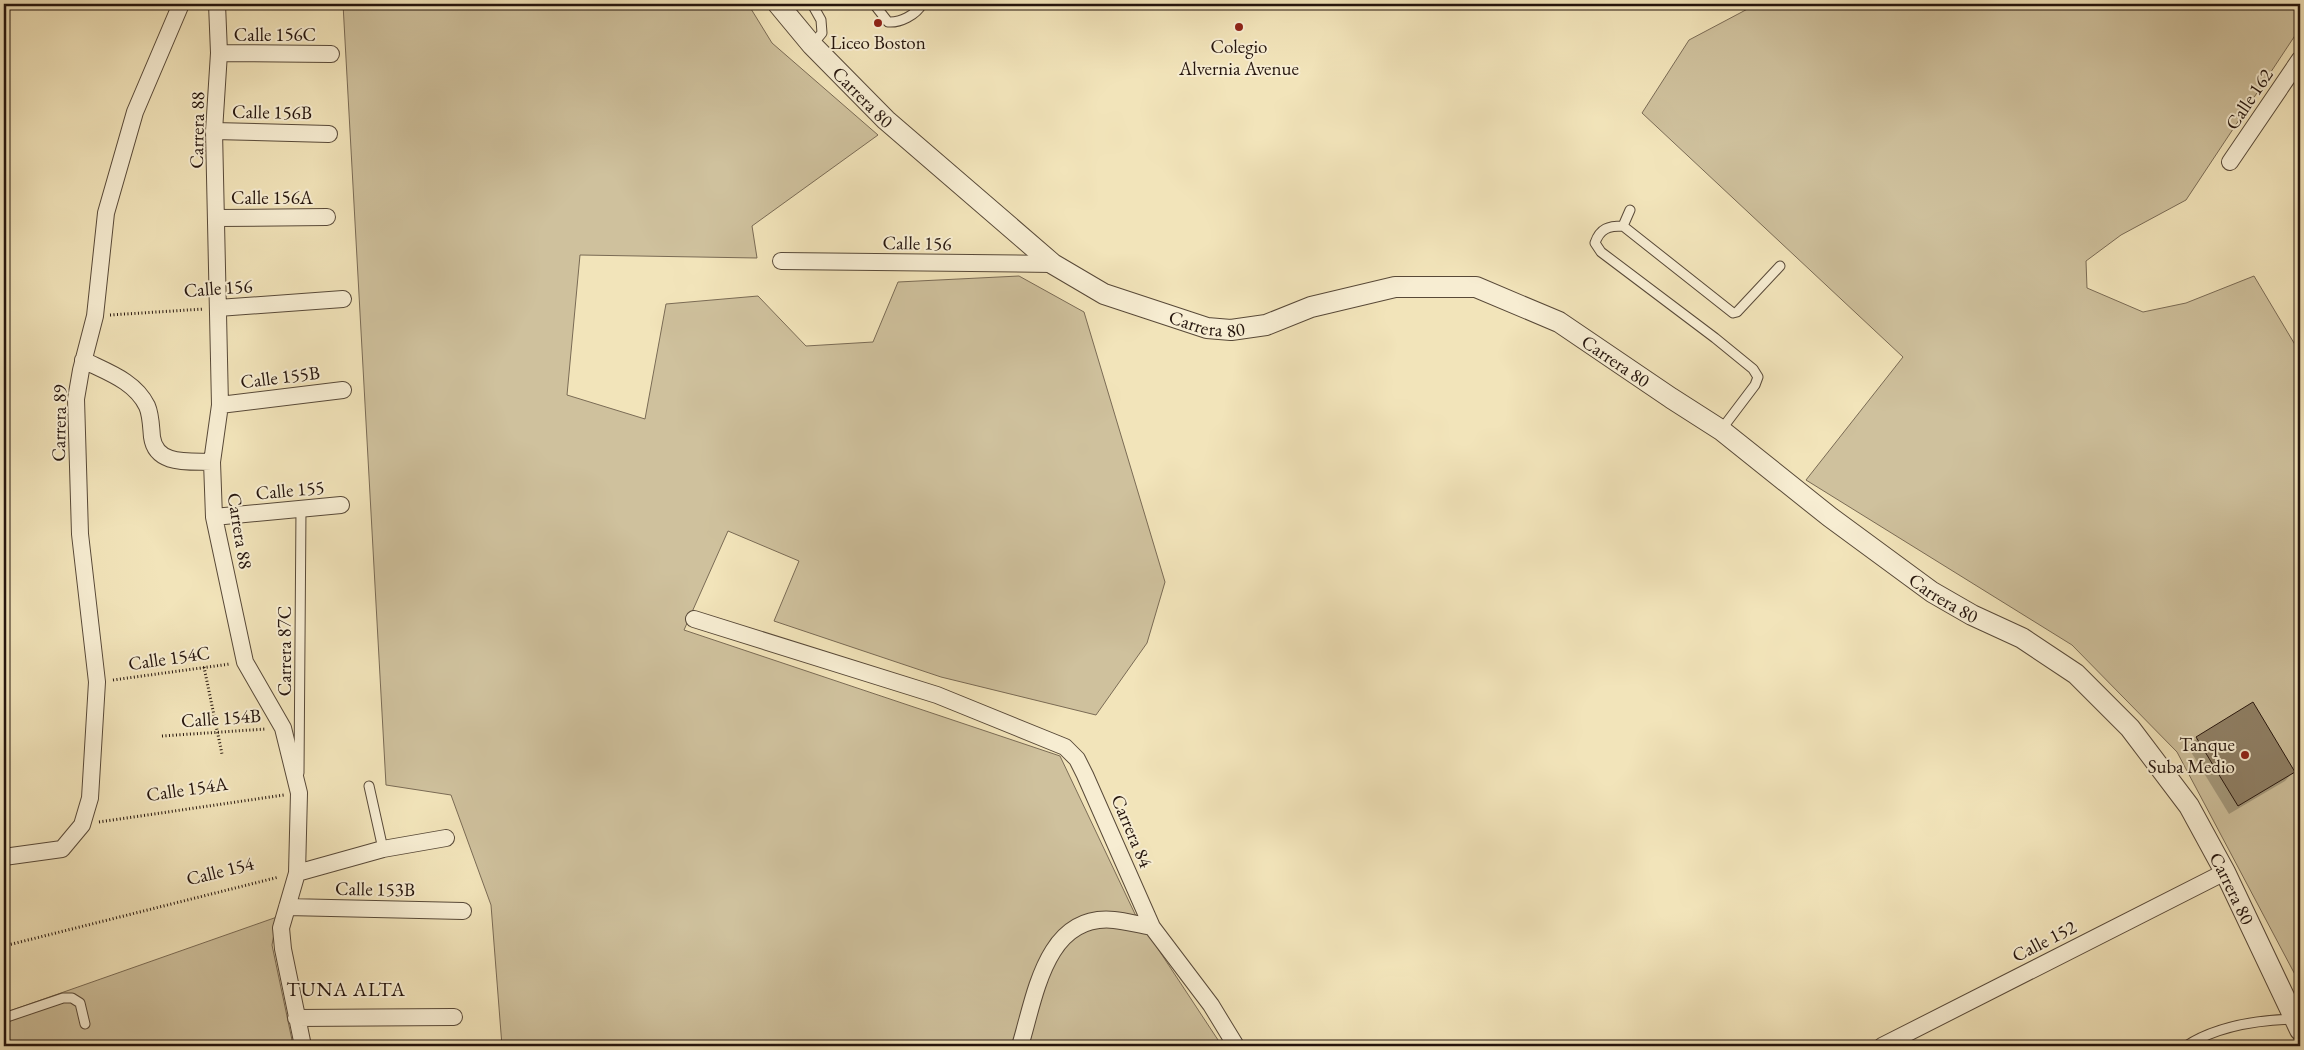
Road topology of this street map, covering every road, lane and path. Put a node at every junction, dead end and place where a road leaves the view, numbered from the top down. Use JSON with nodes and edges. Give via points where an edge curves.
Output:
{"nodes":[{"id":1,"x":181,"y":4,"type":"edge"},
{"id":2,"x":217,"y":4,"type":"edge"},
{"id":3,"x":778,"y":4,"type":"edge"},
{"id":4,"x":812,"y":4,"type":"edge"},
{"id":5,"x":874,"y":4,"type":"edge"},
{"id":6,"x":922,"y":4,"type":"edge"},
{"id":7,"x":812,"y":45,"type":"junction"},
{"id":8,"x":219,"y":54,"type":"junction"},
{"id":9,"x":332,"y":54,"type":"dead end"},
{"id":10,"x":2300,"y":59,"type":"edge"},
{"id":11,"x":214,"y":131,"type":"junction"},
{"id":12,"x":329,"y":134,"type":"dead end"},
{"id":13,"x":2230,"y":162,"type":"dead end"},
{"id":14,"x":1630,"y":210,"type":"dead end"},
{"id":15,"x":327,"y":217,"type":"dead end"},
{"id":16,"x":217,"y":218,"type":"junction"},
{"id":17,"x":1623,"y":226,"type":"junction"},
{"id":18,"x":781,"y":261,"type":"dead end"},
{"id":19,"x":1053,"y":264,"type":"junction"},
{"id":20,"x":1780,"y":266,"type":"dead end"},
{"id":21,"x":343,"y":299,"type":"dead end"},
{"id":22,"x":218,"y":308,"type":"junction"},
{"id":23,"x":95,"y":316,"type":"junction"},
{"id":24,"x":83,"y":360,"type":"junction"},
{"id":25,"x":344,"y":390,"type":"dead end"},
{"id":26,"x":220,"y":405,"type":"junction"},
{"id":27,"x":1721,"y":430,"type":"junction"},
{"id":28,"x":212,"y":462,"type":"junction"},
{"id":29,"x":341,"y":505,"type":"dead end"},
{"id":30,"x":300,"y":509,"type":"junction"},
{"id":31,"x":214,"y":517,"type":"junction"},
{"id":32,"x":694,"y":619,"type":"dead end"},
{"id":33,"x":245,"y":662,"type":"junction"},
{"id":34,"x":204,"y":667,"type":"junction"},
{"id":35,"x":97,"y":682,"type":"junction"},
{"id":36,"x":283,"y":728,"type":"junction"},
{"id":37,"x":218,"y":732,"type":"junction"},
{"id":38,"x":162,"y":736,"type":"dead end"},
{"id":39,"x":222,"y":754,"type":"dead end"},
{"id":40,"x":370,"y":786,"type":"dead end"},
{"id":41,"x":299,"y":793,"type":"junction"},
{"id":42,"x":82,"y":825,"type":"junction"},
{"id":43,"x":446,"y":838,"type":"dead end"},
{"id":44,"x":383,"y":849,"type":"junction"},
{"id":45,"x":4,"y":857,"type":"edge"},
{"id":46,"x":2225,"y":872,"type":"junction"},
{"id":47,"x":297,"y":873,"type":"junction"},
{"id":48,"x":287,"y":907,"type":"junction"},
{"id":49,"x":463,"y":911,"type":"dead end"},
{"id":50,"x":1152,"y":927,"type":"junction"},
{"id":51,"x":4,"y":946,"type":"edge"},
{"id":52,"x":454,"y":1017,"type":"dead end"},
{"id":53,"x":4,"y":1018,"type":"edge"},
{"id":54,"x":296,"y":1018,"type":"junction"},
{"id":55,"x":85,"y":1024,"type":"dead end"},
{"id":56,"x":2297,"y":1024,"type":"edge"},
{"id":57,"x":303,"y":1046,"type":"edge"},
{"id":58,"x":1020,"y":1046,"type":"edge"},
{"id":59,"x":1236,"y":1046,"type":"edge"},
{"id":60,"x":1882,"y":1046,"type":"edge"},
{"id":61,"x":2186,"y":1046,"type":"edge"}],
"edges":[{"from":1,"to":23,"type":"street","name":"Carrera 89","via":[[135,112],[106,213]]},
{"from":2,"to":8,"type":"street","name":"Carrera 88"},
{"from":3,"to":7,"type":"street","name":"Carrera 80"},
{"from":4,"to":7,"type":"lane","via":[[821,20],[822,33]]},
{"from":5,"to":6,"type":"lane","via":[[888,22],[897,23],[919,10]]},
{"from":7,"to":19,"type":"street","name":"Carrera 80","via":[[886,120]]},
{"from":8,"to":9,"type":"street","name":"Calle 156C"},
{"from":8,"to":11,"type":"street","name":"Carrera 88"},
{"from":10,"to":13,"type":"street","name":"Calle 162"},
{"from":11,"to":12,"type":"street","name":"Calle 156B"},
{"from":11,"to":16,"type":"street","name":"Carrera 88"},
{"from":14,"to":17,"type":"lane"},
{"from":15,"to":16,"type":"street","name":"Calle 156A"},
{"from":16,"to":22,"type":"street","name":"Carrera 88"},
{"from":17,"to":20,"type":"lane","via":[[1733,313]]},
{"from":17,"to":27,"type":"lane","via":[[1608,226],[1598,233],[1595,242],[1601,252],[1715,338],[1753,369],[1758,377]]},
{"from":18,"to":19,"type":"street","name":"Calle 156"},
{"from":19,"to":27,"type":"street","name":"Carrera 80","via":[[1104,294],[1207,328],[1231,330],[1266,325],[1311,307],[1395,287],[1476,287],[1559,322]]},
{"from":21,"to":22,"type":"street","name":"Calle 156"},
{"from":22,"to":23,"type":"path","name":"Calle 156"},
{"from":22,"to":26,"type":"street","name":"Carrera 88"},
{"from":23,"to":24,"type":"street","name":"Carrera 89"},
{"from":24,"to":28,"type":"street","via":[[130,383],[140,395],[148,408],[153,443],[164,458]]},
{"from":24,"to":35,"type":"street","name":"Carrera 89","via":[[76,399],[80,534]]},
{"from":25,"to":26,"type":"street","name":"Calle 155B"},
{"from":26,"to":28,"type":"street","name":"Carrera 88"},
{"from":27,"to":46,"type":"street","name":"Carrera 80","via":[[1830,517],[1932,592],[2022,638],[2076,674],[2130,728],[2189,806]]},
{"from":28,"to":31,"type":"street","name":"Carrera 88"},
{"from":29,"to":30,"type":"street","name":"Calle 155"},
{"from":30,"to":31,"type":"street","name":"Calle 155"},
{"from":30,"to":41,"type":"lane","name":"Carrera 87C"},
{"from":31,"to":33,"type":"street","name":"Carrera 88"},
{"from":32,"to":50,"type":"street","name":"Carrera 84","via":[[937,695],[1066,747],[1077,759]]},
{"from":33,"to":34,"type":"path","name":"Calle 154C"},
{"from":33,"to":36,"type":"street","name":"Carrera 88"},
{"from":34,"to":35,"type":"path","name":"Calle 154C"},
{"from":34,"to":37,"type":"path"},
{"from":35,"to":42,"type":"street","name":"Carrera 89","via":[[90,798]]},
{"from":36,"to":37,"type":"path","name":"Calle 154B"},
{"from":36,"to":41,"type":"street","name":"Carrera 88"},
{"from":37,"to":38,"type":"path","name":"Calle 154B"},
{"from":37,"to":39,"type":"path"},
{"from":40,"to":44,"type":"lane"},
{"from":41,"to":42,"type":"path","name":"Calle 154A"},
{"from":41,"to":47,"type":"street","name":"Carrera 88"},
{"from":42,"to":45,"type":"street","name":"Carrera 89","via":[[62,849]]},
{"from":43,"to":44,"type":"street"},
{"from":44,"to":47,"type":"street"},
{"from":46,"to":56,"type":"street","name":"Carrera 80"},
{"from":46,"to":60,"type":"street","name":"Calle 152"},
{"from":47,"to":48,"type":"street","name":"Carrera 88"},
{"from":47,"to":51,"type":"path","name":"Calle 154"},
{"from":48,"to":49,"type":"street","name":"Calle 153B"},
{"from":48,"to":54,"type":"street","name":"Carrera 88","via":[[281,928]]},
{"from":50,"to":58,"type":"street","via":[[1112,919],[1088,922],[1069,930],[1045,965]]},
{"from":50,"to":59,"type":"street","name":"Carrera 84","via":[[1211,1006]]},
{"from":52,"to":54,"type":"street"},
{"from":53,"to":55,"type":"lane","via":[[63,998],[72,998],[80,1004]]},
{"from":54,"to":57,"type":"street","name":"Carrera 88"},
{"from":56,"to":61,"type":"lane","via":[[2274,1020],[2232,1026]]}]}
